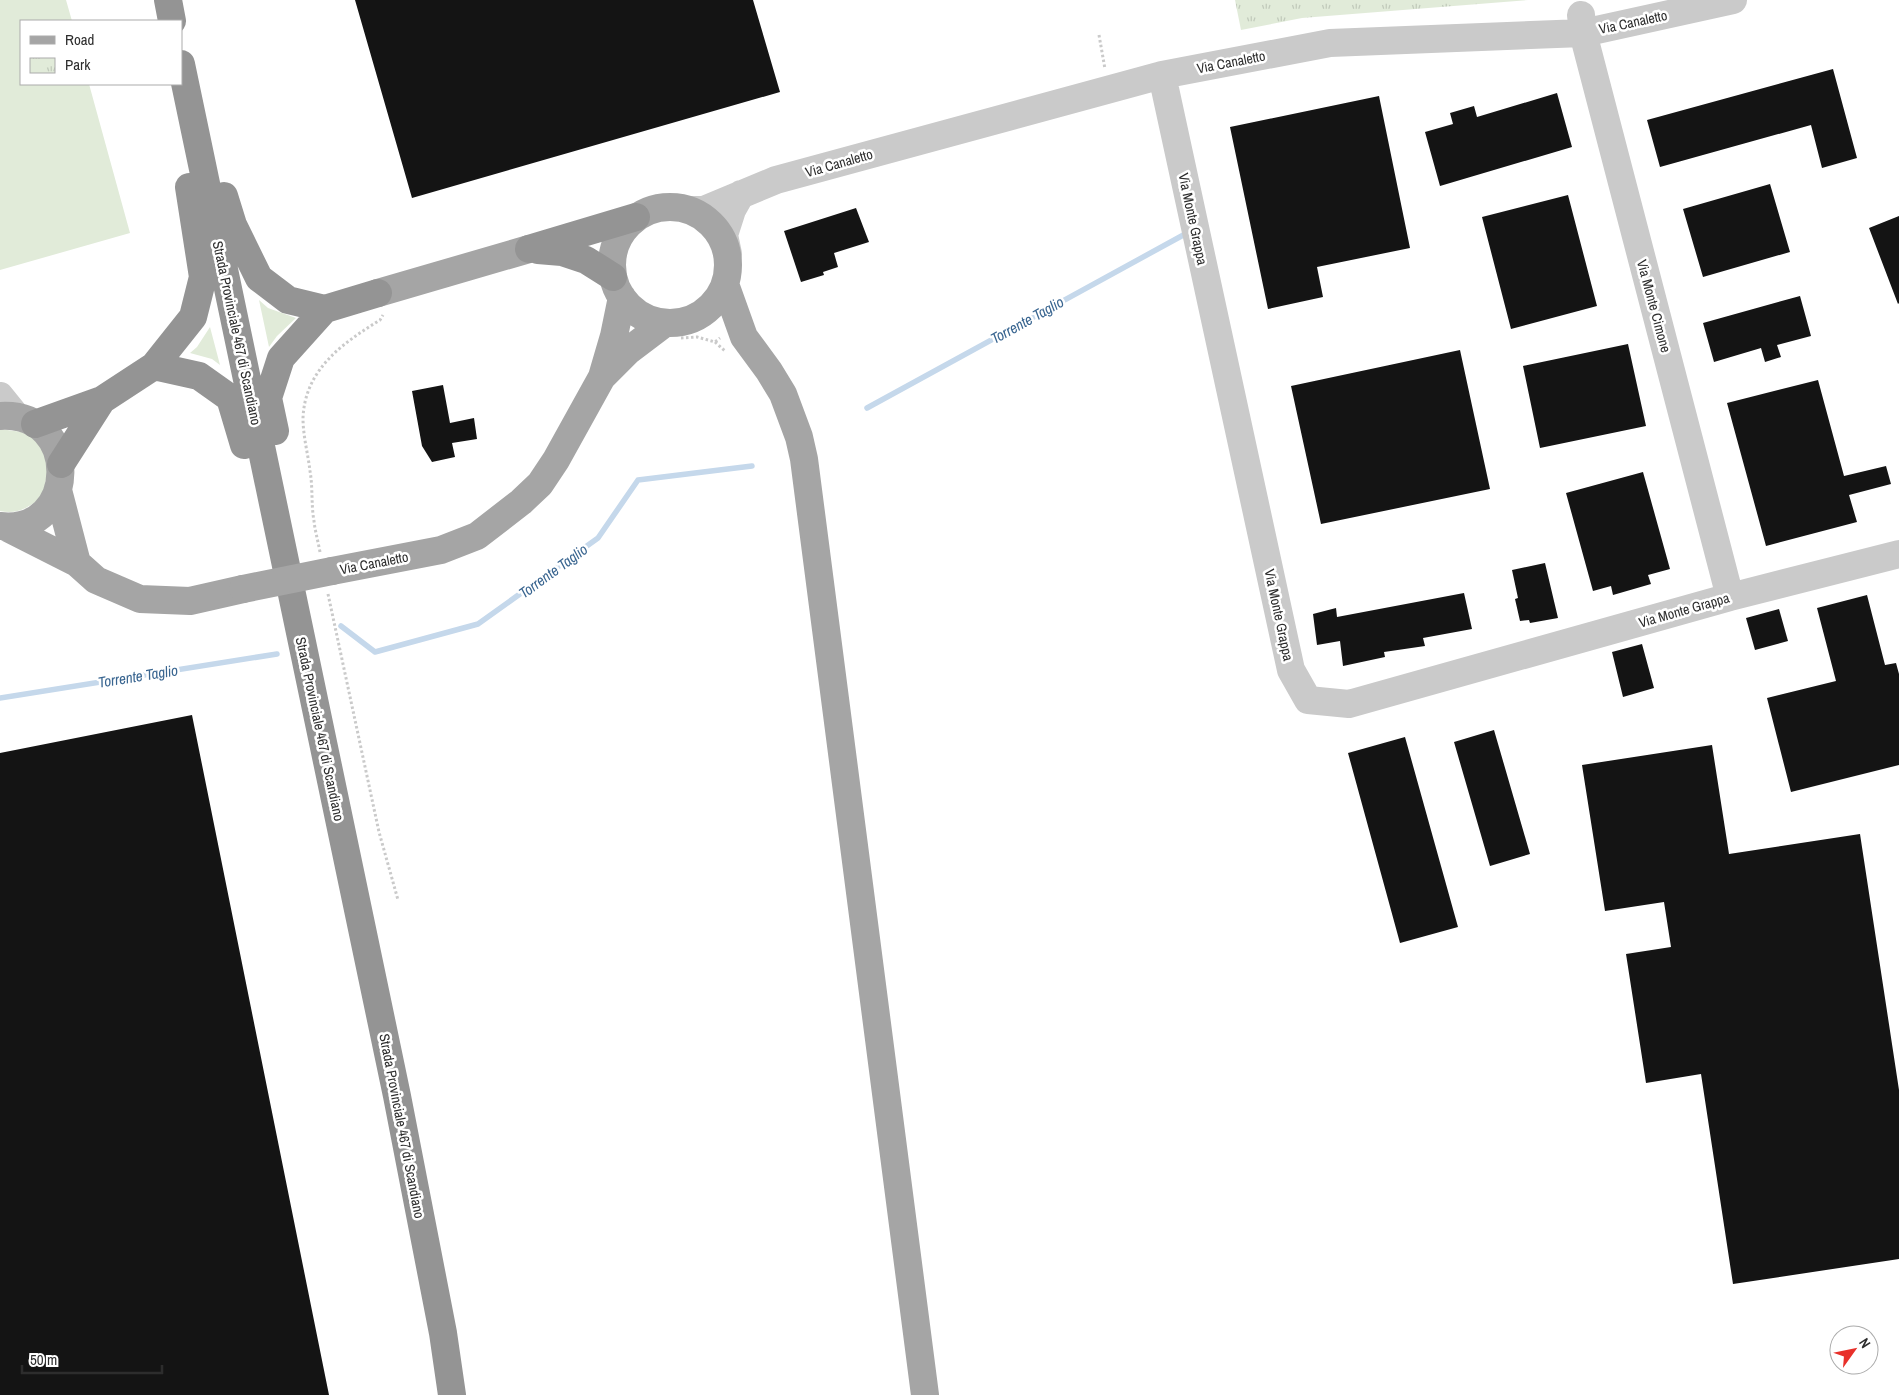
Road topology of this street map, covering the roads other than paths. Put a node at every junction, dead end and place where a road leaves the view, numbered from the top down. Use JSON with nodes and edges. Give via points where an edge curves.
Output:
{"nodes":[{"id":1,"x":168,"y":0,"type":"edge"},
{"id":2,"x":1734,"y":0,"type":"edge"},
{"id":3,"x":172,"y":20,"type":"edge"},
{"id":4,"x":1582,"y":23,"type":"junction"},
{"id":5,"x":182,"y":57,"type":"edge"},
{"id":6,"x":182,"y":69,"type":"edge"},
{"id":7,"x":1162,"y":74,"type":"junction"},
{"id":8,"x":178,"y":85,"type":"edge"},
{"id":9,"x":741,"y":194,"type":"junction"},
{"id":10,"x":692,"y":210,"type":"junction"},
{"id":11,"x":636,"y":217,"type":"junction"},
{"id":12,"x":529,"y":249,"type":"junction"},
{"id":13,"x":728,"y":254,"type":"junction"},
{"id":14,"x":725,"y":284,"type":"junction"},
{"id":15,"x":617,"y":287,"type":"junction"},
{"id":16,"x":378,"y":293,"type":"joint"},
{"id":17,"x":325,"y":309,"type":"junction"},
{"id":18,"x":695,"y":318,"type":"junction"},
{"id":19,"x":665,"y":323,"type":"junction"},
{"id":20,"x":744,"y":336,"type":"junction"},
{"id":21,"x":154,"y":366,"type":"junction"},
{"id":22,"x":602,"y":378,"type":"junction"},
{"id":23,"x":0,"y":396,"type":"edge"},
{"id":24,"x":102,"y":400,"type":"junction"},
{"id":25,"x":17,"y":419,"type":"edge"},
{"id":26,"x":60,"y":477,"type":"junction"},
{"id":27,"x":3,"y":526,"type":"edge"},
{"id":28,"x":1899,"y":554,"type":"edge"},
{"id":29,"x":77,"y":563,"type":"junction"},
{"id":30,"x":1730,"y":597,"type":"junction"},
{"id":31,"x":301,"y":637,"type":"junction"},
{"id":32,"x":452,"y":1395,"type":"edge"},
{"id":33,"x":925,"y":1395,"type":"edge"}],
"edges":[{"from":1,"to":3,"type":"highway"},
{"from":2,"to":4,"type":"street","name":"Via Canaletto"},
{"from":4,"to":7,"type":"street","name":"Via Canaletto","via":[[1330,43]]},
{"from":4,"to":30,"type":"street","name":"Via Monte Cimone"},
{"from":5,"to":17,"type":"highway","via":[[233,226],[259,278],[288,300]]},
{"from":6,"to":31,"type":"highway","name":"Strada Provinciale 467 di Scandiano"},
{"from":7,"to":9,"type":"street","name":"Via Canaletto","via":[[776,180]]},
{"from":7,"to":30,"type":"street","name":"Via Monte Grappa","via":[[1290,670],[1308,700],[1349,704]]},
{"from":8,"to":21,"type":"highway","via":[[183,152],[204,277],[193,317]]},
{"from":9,"to":10,"type":"street","name":"Via Canaletto","via":[[704,210]]},
{"from":9,"to":13,"type":"street","via":[[724,235]]},
{"from":10,"to":11,"type":"main road","via":[[658,208]]},
{"from":10,"to":13,"type":"main road","via":[[712,223]]},
{"from":11,"to":12,"type":"highway"},
{"from":11,"to":15,"type":"main road","via":[[616,243],[612,260]]},
{"from":12,"to":15,"type":"highway","via":[[562,252],[586,260]]},
{"from":12,"to":16,"type":"main road"},
{"from":13,"to":14,"type":"main road"},
{"from":14,"to":18,"type":"main road","via":[[713,304]]},
{"from":14,"to":20,"type":"main road"},
{"from":15,"to":19,"type":"main road","via":[[628,305],[645,318]]},
{"from":15,"to":22,"type":"main road","name":"Via Canaletto","via":[[614,336]]},
{"from":16,"to":17,"type":"highway"},
{"from":17,"to":31,"type":"highway","via":[[281,358],[268,398],[292,515]]},
{"from":18,"to":19,"type":"main road"},
{"from":18,"to":20,"type":"main road"},
{"from":19,"to":22,"type":"main road","name":"Via Canaletto","via":[[628,351]]},
{"from":20,"to":33,"type":"main road","via":[[783,394],[804,458]]},
{"from":21,"to":24,"type":"highway"},
{"from":21,"to":31,"type":"highway","via":[[199,376],[230,398]]},
{"from":22,"to":29,"type":"main road","name":"Via Canaletto","bridge":true,"via":[[540,484],[477,536],[441,550],[190,601],[140,599],[96,580]]},
{"from":23,"to":25,"type":"street"},
{"from":24,"to":25,"type":"highway"},
{"from":24,"to":26,"type":"highway"},
{"from":25,"to":26,"type":"main road","via":[[43,430],[55,445]]},
{"from":26,"to":27,"type":"main road","via":[[50,505],[38,517],[23,524]]},
{"from":26,"to":29,"type":"main road"},
{"from":27,"to":29,"type":"main road","name":"Via Canaletto"},
{"from":28,"to":30,"type":"street","name":"Via Monte Grappa"},
{"from":31,"to":32,"type":"highway","name":"Strada Provinciale 467 di Scandiano","via":[[397,1096]]}]}
